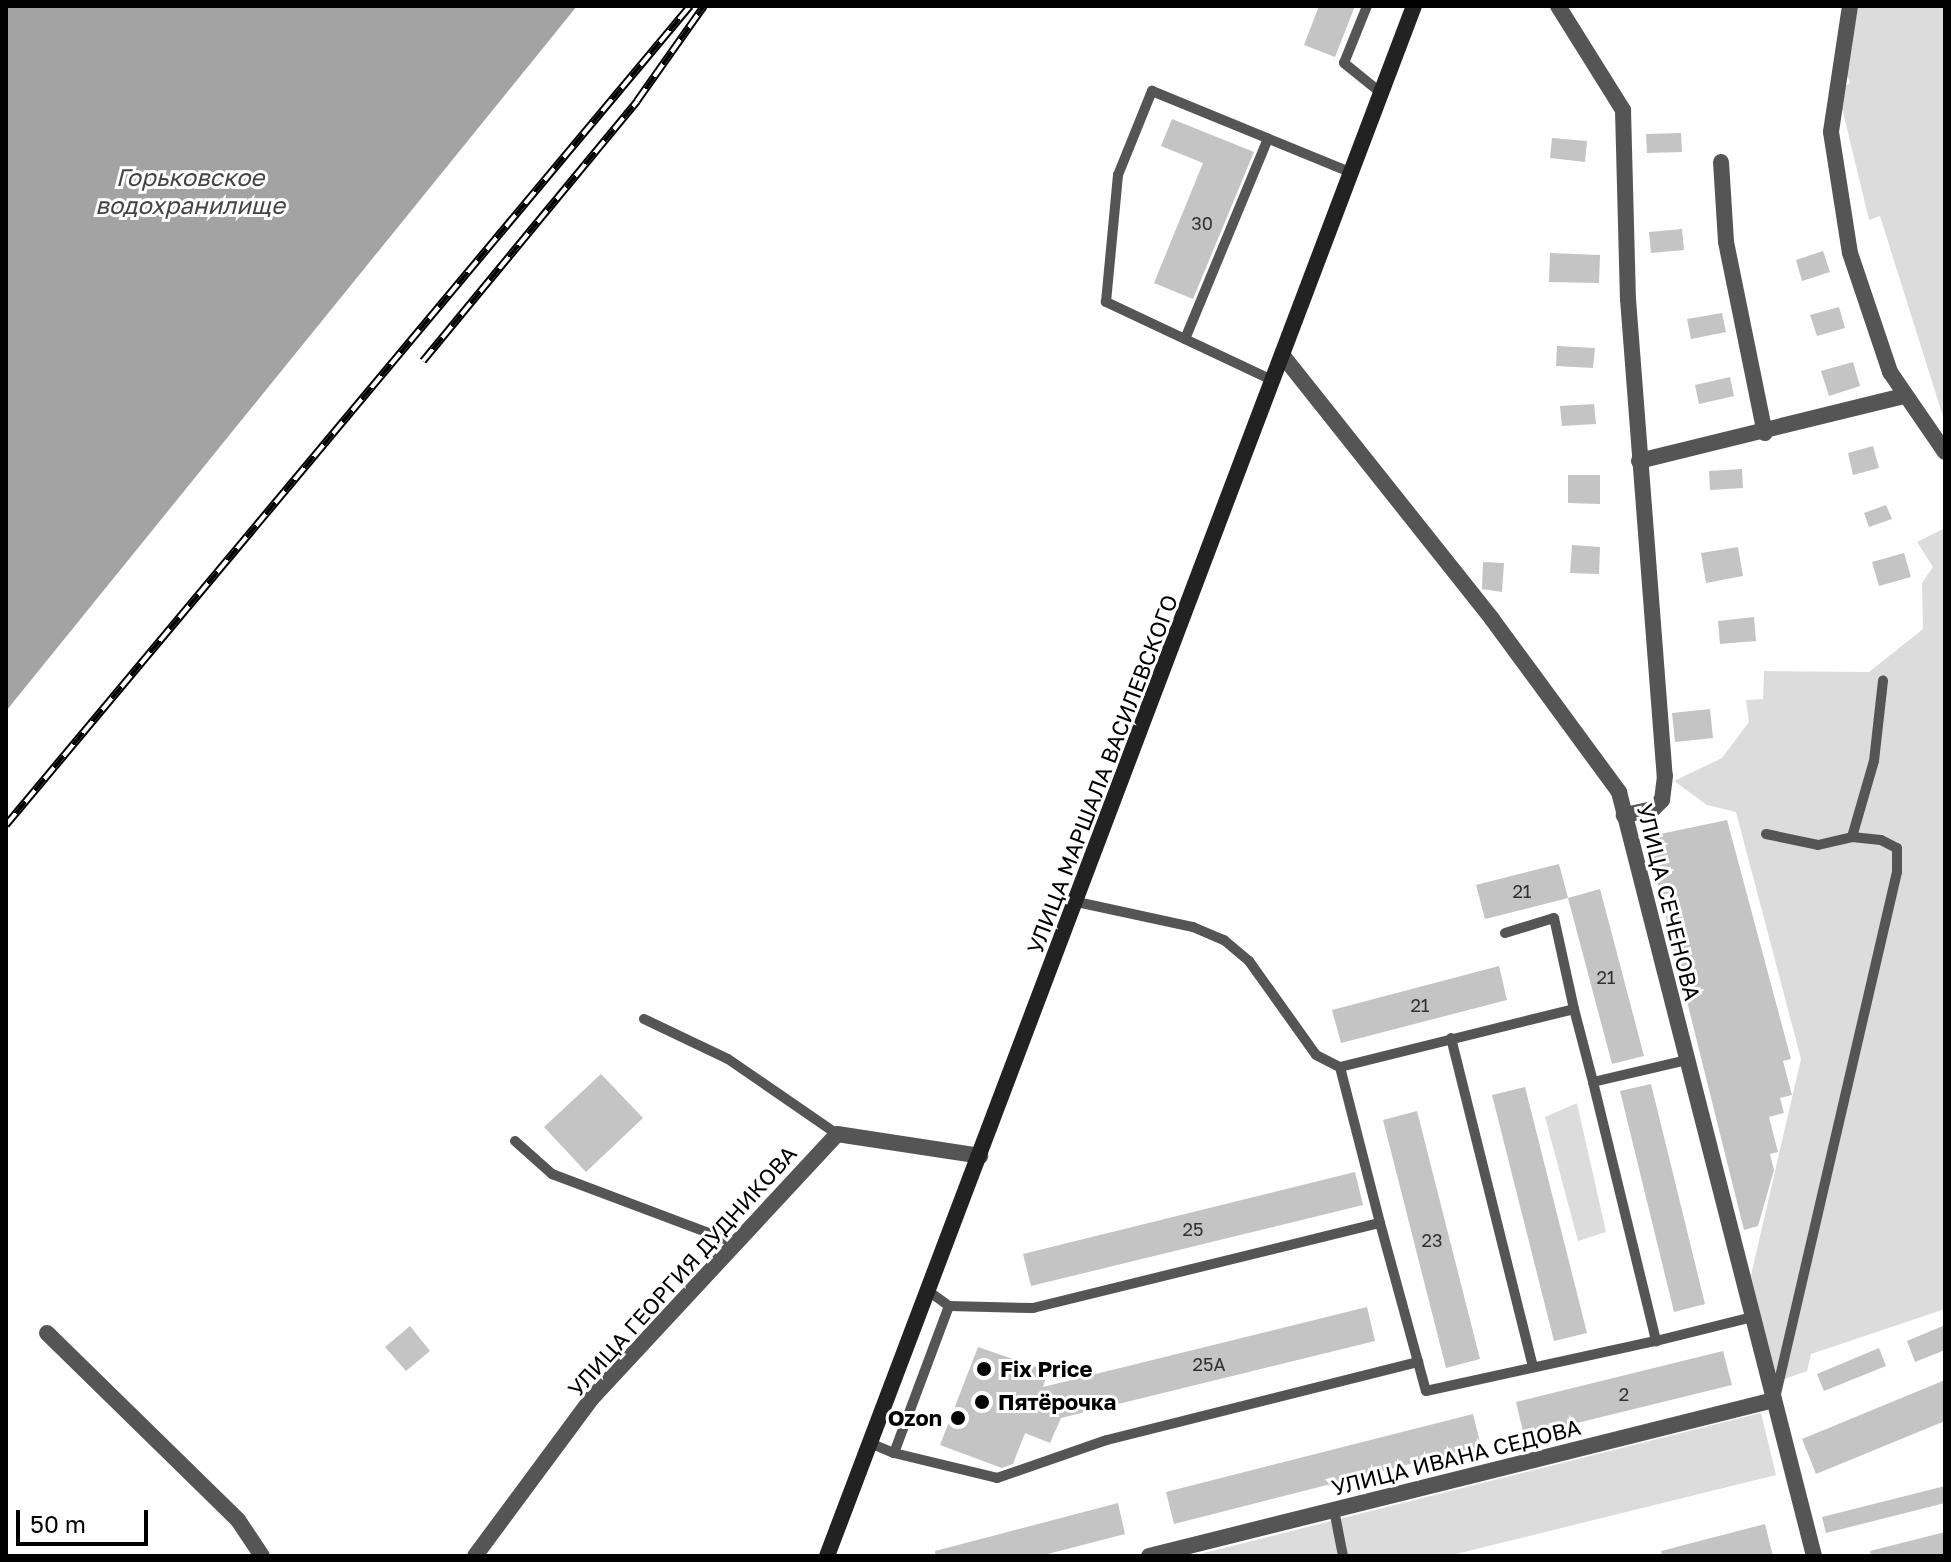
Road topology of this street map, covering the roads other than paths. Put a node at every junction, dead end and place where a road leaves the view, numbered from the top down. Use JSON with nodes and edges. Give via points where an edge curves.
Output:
{"nodes":[{"id":1,"x":1367,"y":6,"type":"edge"},
{"id":2,"x":1414,"y":6,"type":"edge"},
{"id":3,"x":1558,"y":6,"type":"edge"},
{"id":4,"x":1850,"y":6,"type":"edge"},
{"id":5,"x":1381,"y":93,"type":"junction"},
{"id":6,"x":1268,"y":139,"type":"junction"},
{"id":7,"x":1721,"y":162,"type":"dead end"},
{"id":8,"x":1352,"y":173,"type":"junction"},
{"id":9,"x":1185,"y":339,"type":"junction"},
{"id":10,"x":1283,"y":356,"type":"junction"},
{"id":11,"x":1274,"y":381,"type":"junction"},
{"id":12,"x":1903,"y":396,"type":"junction"},
{"id":13,"x":1765,"y":433,"type":"junction"},
{"id":14,"x":1945,"y":452,"type":"edge"},
{"id":15,"x":1639,"y":461,"type":"junction"},
{"id":16,"x":1883,"y":681,"type":"dead end"},
{"id":17,"x":1624,"y":815,"type":"junction"},
{"id":18,"x":1766,"y":834,"type":"dead end"},
{"id":19,"x":1852,"y":837,"type":"junction"},
{"id":20,"x":1077,"y":902,"type":"junction"},
{"id":21,"x":1505,"y":933,"type":"dead end"},
{"id":22,"x":1574,"y":1009,"type":"junction"},
{"id":23,"x":644,"y":1019,"type":"dead end"},
{"id":24,"x":1451,"y":1038,"type":"junction"},
{"id":25,"x":1687,"y":1060,"type":"junction"},
{"id":26,"x":1340,"y":1067,"type":"junction"},
{"id":27,"x":1593,"y":1082,"type":"junction"},
{"id":28,"x":837,"y":1134,"type":"junction"},
{"id":29,"x":515,"y":1141,"type":"dead end"},
{"id":30,"x":980,"y":1156,"type":"junction"},
{"id":31,"x":1380,"y":1223,"type":"junction"},
{"id":32,"x":736,"y":1243,"type":"junction"},
{"id":33,"x":928,"y":1291,"type":"junction"},
{"id":34,"x":949,"y":1306,"type":"junction"},
{"id":35,"x":1753,"y":1317,"type":"junction"},
{"id":36,"x":47,"y":1333,"type":"dead end"},
{"id":37,"x":1656,"y":1341,"type":"junction"},
{"id":38,"x":1418,"y":1362,"type":"junction"},
{"id":39,"x":1533,"y":1367,"type":"junction"},
{"id":40,"x":1774,"y":1400,"type":"junction"},
{"id":41,"x":870,"y":1443,"type":"junction"},
{"id":42,"x":894,"y":1453,"type":"junction"},
{"id":43,"x":1334,"y":1510,"type":"junction"},
{"id":44,"x":262,"y":1556,"type":"edge"},
{"id":45,"x":475,"y":1556,"type":"edge"},
{"id":46,"x":827,"y":1556,"type":"edge"},
{"id":47,"x":1149,"y":1556,"type":"edge"},
{"id":48,"x":1343,"y":1556,"type":"edge"},
{"id":49,"x":1814,"y":1556,"type":"edge"}],
"edges":[{"from":1,"to":5,"type":"lane","via":[[1344,63]]},
{"from":2,"to":5,"type":"street","name":"УЛИЦА МАРШАЛА ВАСИЛЕВСКОГО"},
{"from":3,"to":15,"type":"street","via":[[1623,110]]},
{"from":4,"to":12,"type":"street","via":[[1831,132],[1850,253]]},
{"from":5,"to":8,"type":"street","name":"УЛИЦА МАРШАЛА ВАСИЛЕВСКОГО"},
{"from":6,"to":8,"type":"lane"},
{"from":6,"to":9,"type":"lane"},
{"from":6,"to":9,"type":"lane","via":[[1152,91],[1118,175],[1106,302]]},
{"from":7,"to":13,"type":"street","via":[[1726,242]]},
{"from":8,"to":10,"type":"street","name":"УЛИЦА МАРШАЛА ВАСИЛЕВСКОГО"},
{"from":9,"to":11,"type":"lane"},
{"from":10,"to":11,"type":"street","name":"УЛИЦА МАРШАЛА ВАСИЛЕВСКОГО"},
{"from":10,"to":17,"type":"street","name":"УЛИЦА СЕЧЕНОВА","via":[[1492,619],[1619,792]]},
{"from":11,"to":20,"type":"street","name":"УЛИЦА МАРШАЛА ВАСИЛЕВСКОГО"},
{"from":12,"to":13,"type":"street"},
{"from":12,"to":14,"type":"street"},
{"from":13,"to":15,"type":"street"},
{"from":15,"to":17,"type":"street","via":[[1665,776],[1662,800],[1653,809]]},
{"from":16,"to":19,"type":"lane","via":[[1874,761]]},
{"from":17,"to":25,"type":"street","name":"УЛИЦА СЕЧЕНОВА"},
{"from":18,"to":19,"type":"lane","via":[[1818,845]]},
{"from":19,"to":40,"type":"lane","via":[[1897,848],[1897,872]]},
{"from":20,"to":26,"type":"lane","via":[[1193,927],[1224,940],[1249,961],[1316,1055]]},
{"from":20,"to":30,"type":"street","name":"УЛИЦА МАРШАЛА ВАСИЛЕВСКОГО"},
{"from":21,"to":22,"type":"lane","via":[[1554,918]]},
{"from":22,"to":24,"type":"lane"},
{"from":22,"to":27,"type":"lane"},
{"from":23,"to":28,"type":"lane","via":[[728,1059]]},
{"from":24,"to":26,"type":"lane"},
{"from":24,"to":39,"type":"lane"},
{"from":25,"to":27,"type":"lane"},
{"from":25,"to":35,"type":"street","name":"УЛИЦА СЕЧЕНОВА"},
{"from":26,"to":31,"type":"lane"},
{"from":27,"to":37,"type":"lane"},
{"from":28,"to":30,"type":"street"},
{"from":28,"to":32,"type":"street","name":"УЛИЦА ГЕОРГИЯ ДУДНИКОВА"},
{"from":29,"to":32,"type":"lane","via":[[552,1174]]},
{"from":30,"to":33,"type":"street","name":"УЛИЦА МАРШАЛА ВАСИЛЕВСКОГО"},
{"from":31,"to":34,"type":"lane","via":[[1033,1308]]},
{"from":31,"to":38,"type":"lane"},
{"from":32,"to":45,"type":"street","name":"УЛИЦА ГЕОРГИЯ ДУДНИКОВА","via":[[592,1398]]},
{"from":33,"to":34,"type":"lane"},
{"from":33,"to":41,"type":"street","name":"УЛИЦА МАРШАЛА ВАСИЛЕВСКОГО"},
{"from":34,"to":42,"type":"lane"},
{"from":35,"to":37,"type":"lane"},
{"from":35,"to":40,"type":"street","name":"УЛИЦА СЕЧЕНОВА"},
{"from":36,"to":44,"type":"street","via":[[238,1520]]},
{"from":37,"to":39,"type":"lane"},
{"from":38,"to":39,"type":"lane","via":[[1426,1391]]},
{"from":38,"to":42,"type":"lane","via":[[1107,1440],[997,1478]]},
{"from":40,"to":43,"type":"street","name":"УЛИЦА ИВАНА СЕДОВА"},
{"from":40,"to":49,"type":"street","name":"УЛИЦА СЕЧЕНОВА"},
{"from":41,"to":42,"type":"lane"},
{"from":41,"to":46,"type":"street","name":"УЛИЦА МАРШАЛА ВАСИЛЕВСКОГО"},
{"from":43,"to":47,"type":"street","name":"УЛИЦА ИВАНА СЕДОВА"},
{"from":43,"to":48,"type":"lane"}]}
